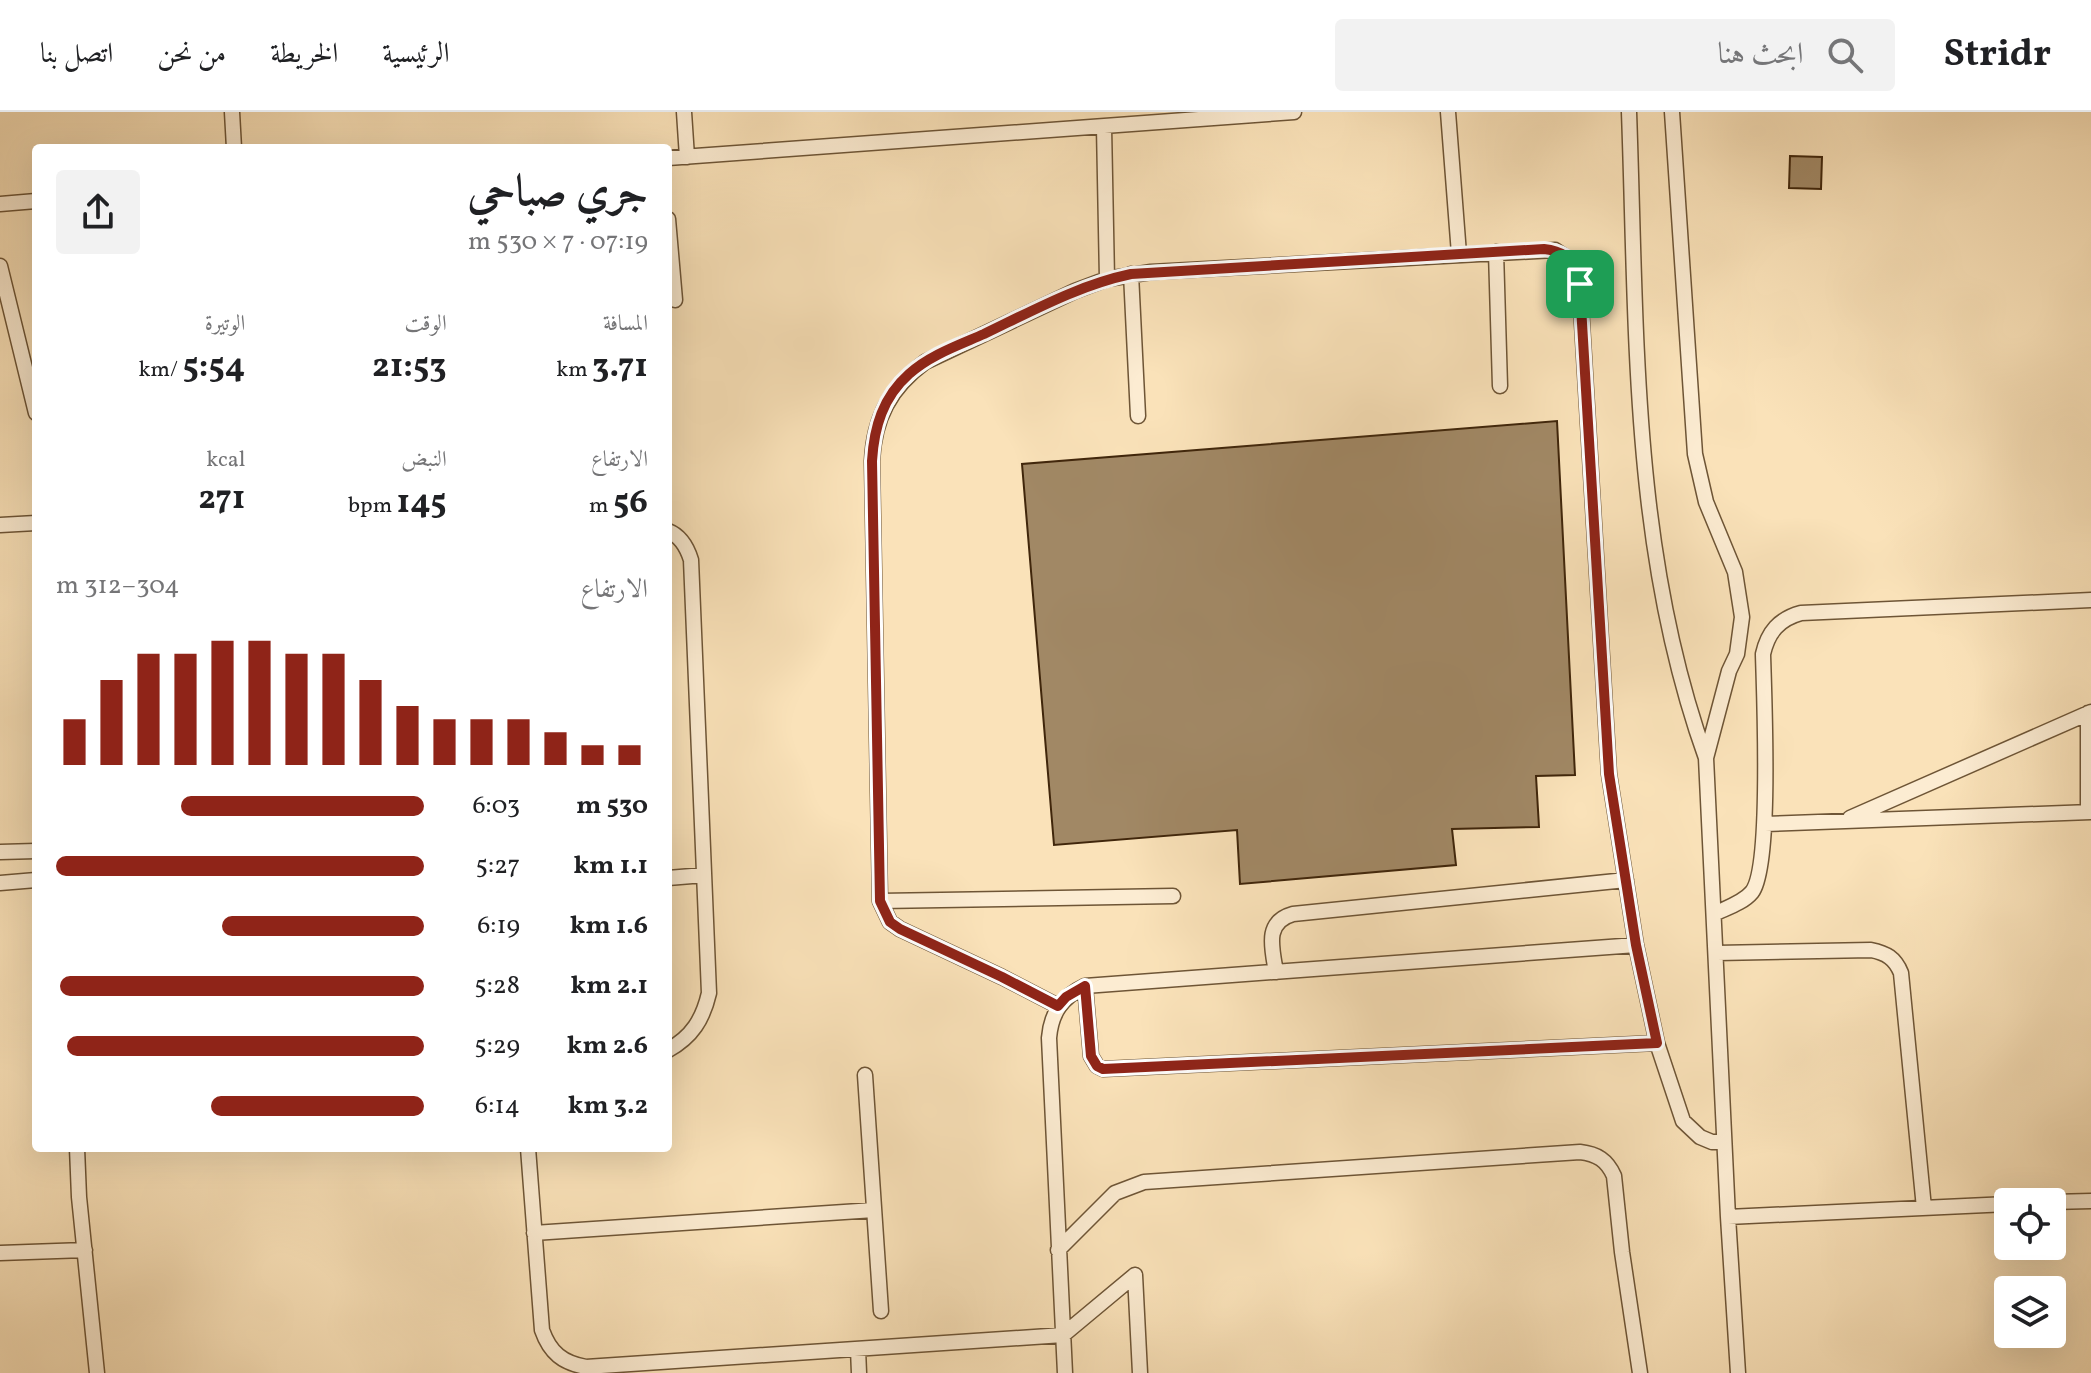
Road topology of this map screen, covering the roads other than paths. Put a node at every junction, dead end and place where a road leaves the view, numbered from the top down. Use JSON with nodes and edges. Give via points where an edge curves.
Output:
{"nodes":[{"id":1,"x":232,"y":112,"type":"edge"},
{"id":2,"x":684,"y":112,"type":"edge"},
{"id":3,"x":1294,"y":112,"type":"edge"},
{"id":4,"x":1448,"y":112,"type":"edge"},
{"id":5,"x":1629,"y":112,"type":"edge"},
{"id":6,"x":1672,"y":112,"type":"edge"},
{"id":7,"x":1154,"y":118,"type":"edge"},
{"id":8,"x":1104,"y":127,"type":"junction"},
{"id":9,"x":234,"y":144,"type":"edge"},
{"id":10,"x":687,"y":157,"type":"junction"},
{"id":11,"x":672,"y":158,"type":"edge"},
{"id":12,"x":32,"y":201,"type":"edge"},
{"id":13,"x":0,"y":204,"type":"edge"},
{"id":14,"x":1496,"y":252,"type":"junction"},
{"id":15,"x":1459,"y":254,"type":"junction"},
{"id":16,"x":672,"y":265,"type":"edge"},
{"id":17,"x":0,"y":266,"type":"edge"},
{"id":18,"x":1131,"y":274,"type":"junction"},
{"id":19,"x":1107,"y":279,"type":"junction"},
{"id":20,"x":675,"y":300,"type":"dead end"},
{"id":21,"x":1500,"y":386,"type":"dead end"},
{"id":22,"x":32,"y":395,"type":"edge"},
{"id":23,"x":1138,"y":416,"type":"dead end"},
{"id":24,"x":32,"y":523,"type":"edge"},
{"id":25,"x":0,"y":525,"type":"edge"},
{"id":26,"x":672,"y":532,"type":"edge"},
{"id":27,"x":2091,"y":600,"type":"edge"},
{"id":28,"x":2089,"y":713,"type":"edge"},
{"id":29,"x":1706,"y":758,"type":"junction"},
{"id":30,"x":2089,"y":812,"type":"edge"},
{"id":31,"x":1843,"y":821,"type":"junction"},
{"id":32,"x":1765,"y":824,"type":"junction"},
{"id":33,"x":32,"y":851,"type":"edge"},
{"id":34,"x":0,"y":852,"type":"edge"},
{"id":35,"x":704,"y":875,"type":"junction"},
{"id":36,"x":672,"y":878,"type":"edge"},
{"id":37,"x":32,"y":880,"type":"edge"},
{"id":38,"x":1626,"y":880,"type":"junction"},
{"id":39,"x":0,"y":883,"type":"edge"},
{"id":40,"x":1173,"y":896,"type":"dead end"},
{"id":41,"x":880,"y":901,"type":"junction"},
{"id":42,"x":1714,"y":914,"type":"junction"},
{"id":43,"x":1636,"y":945,"type":"junction"},
{"id":44,"x":1717,"y":953,"type":"junction"},
{"id":45,"x":1276,"y":972,"type":"junction"},
{"id":46,"x":1085,"y":986,"type":"junction"},
{"id":47,"x":1058,"y":1006,"type":"junction"},
{"id":48,"x":1657,"y":1043,"type":"junction"},
{"id":49,"x":672,"y":1047,"type":"edge"},
{"id":50,"x":865,"y":1075,"type":"dead end"},
{"id":51,"x":1724,"y":1142,"type":"junction"},
{"id":52,"x":77,"y":1152,"type":"edge"},
{"id":53,"x":528,"y":1152,"type":"edge"},
{"id":54,"x":2091,"y":1201,"type":"edge"},
{"id":55,"x":2066,"y":1202,"type":"edge"},
{"id":56,"x":1994,"y":1205,"type":"edge"},
{"id":57,"x":1924,"y":1208,"type":"junction"},
{"id":58,"x":874,"y":1210,"type":"junction"},
{"id":59,"x":1728,"y":1217,"type":"junction"},
{"id":60,"x":534,"y":1233,"type":"junction"},
{"id":61,"x":85,"y":1250,"type":"junction"},
{"id":62,"x":1058,"y":1250,"type":"junction"},
{"id":63,"x":0,"y":1253,"type":"edge"},
{"id":64,"x":881,"y":1311,"type":"dead end"},
{"id":65,"x":1063,"y":1335,"type":"junction"},
{"id":66,"x":858,"y":1349,"type":"junction"},
{"id":67,"x":97,"y":1373,"type":"edge"},
{"id":68,"x":859,"y":1373,"type":"edge"},
{"id":69,"x":1065,"y":1373,"type":"edge"},
{"id":70,"x":1140,"y":1373,"type":"edge"},
{"id":71,"x":1640,"y":1373,"type":"edge"},
{"id":72,"x":1738,"y":1373,"type":"edge"}],
"edges":[{"from":1,"to":9,"type":"lane"},
{"from":2,"to":10,"type":"lane"},
{"from":3,"to":7,"type":"lane"},
{"from":4,"to":15,"type":"lane"},
{"from":5,"to":29,"type":"lane","via":[[1646,490],[1673,654]]},
{"from":6,"to":29,"type":"lane","via":[[1695,454],[1706,502],[1741,598],[1741,636]]},
{"from":7,"to":8,"type":"lane"},
{"from":8,"to":10,"type":"lane"},
{"from":8,"to":19,"type":"lane"},
{"from":10,"to":11,"type":"lane"},
{"from":12,"to":13,"type":"lane"},
{"from":14,"to":15,"type":"lane"},
{"from":14,"to":21,"type":"lane"},
{"from":14,"to":38,"type":"lane","via":[[1555,250],[1579,273],[1609,774]]},
{"from":15,"to":18,"type":"lane"},
{"from":16,"to":20,"type":"lane"},
{"from":17,"to":22,"type":"lane"},
{"from":18,"to":19,"type":"lane"},
{"from":18,"to":23,"type":"lane"},
{"from":19,"to":41,"type":"lane","via":[[925,362],[896,388],[877,423],[872,461]]},
{"from":24,"to":25,"type":"lane"},
{"from":26,"to":35,"type":"lane","via":[[687,547],[691,560]]},
{"from":27,"to":32,"type":"lane","via":[[1801,613],[1780,622],[1763,654]]},
{"from":28,"to":30,"type":"lane"},
{"from":28,"to":31,"type":"lane"},
{"from":29,"to":42,"type":"lane"},
{"from":30,"to":31,"type":"lane"},
{"from":31,"to":32,"type":"lane"},
{"from":32,"to":42,"type":"lane","via":[[1752,892]]},
{"from":33,"to":34,"type":"lane"},
{"from":35,"to":36,"type":"lane"},
{"from":35,"to":49,"type":"lane","via":[[709,993],[698,1024]]},
{"from":37,"to":39,"type":"lane"},
{"from":38,"to":43,"type":"lane"},
{"from":38,"to":45,"type":"lane","via":[[1293,914],[1279,920],[1272,933]]},
{"from":40,"to":41,"type":"lane"},
{"from":41,"to":47,"type":"lane","via":[[890,922],[900,929]]},
{"from":42,"to":44,"type":"lane"},
{"from":43,"to":45,"type":"lane"},
{"from":43,"to":48,"type":"lane"},
{"from":44,"to":51,"type":"lane"},
{"from":44,"to":57,"type":"lane","via":[[1871,950],[1893,959],[1901,973]]},
{"from":45,"to":46,"type":"lane"},
{"from":46,"to":47,"type":"lane"},
{"from":46,"to":48,"type":"lane","via":[[1091,1056],[1103,1069]]},
{"from":47,"to":62,"type":"lane","via":[[1049,1038]]},
{"from":48,"to":51,"type":"lane","via":[[1683,1121],[1700,1137]]},
{"from":50,"to":58,"type":"lane"},
{"from":51,"to":59,"type":"lane"},
{"from":52,"to":61,"type":"lane"},
{"from":53,"to":60,"type":"lane"},
{"from":54,"to":55,"type":"lane"},
{"from":56,"to":57,"type":"lane"},
{"from":57,"to":59,"type":"lane"},
{"from":58,"to":60,"type":"lane"},
{"from":58,"to":64,"type":"lane"},
{"from":59,"to":72,"type":"lane"},
{"from":60,"to":66,"type":"lane","via":[[546,1344],[576,1365]]},
{"from":61,"to":63,"type":"lane"},
{"from":61,"to":67,"type":"lane"},
{"from":62,"to":65,"type":"lane"},
{"from":62,"to":71,"type":"lane","via":[[1115,1193],[1144,1182],[1591,1153],[1610,1166],[1614,1176]]},
{"from":65,"to":66,"type":"lane"},
{"from":65,"to":69,"type":"lane"},
{"from":65,"to":70,"type":"lane","via":[[1135,1275]]},
{"from":66,"to":68,"type":"lane"}]}
